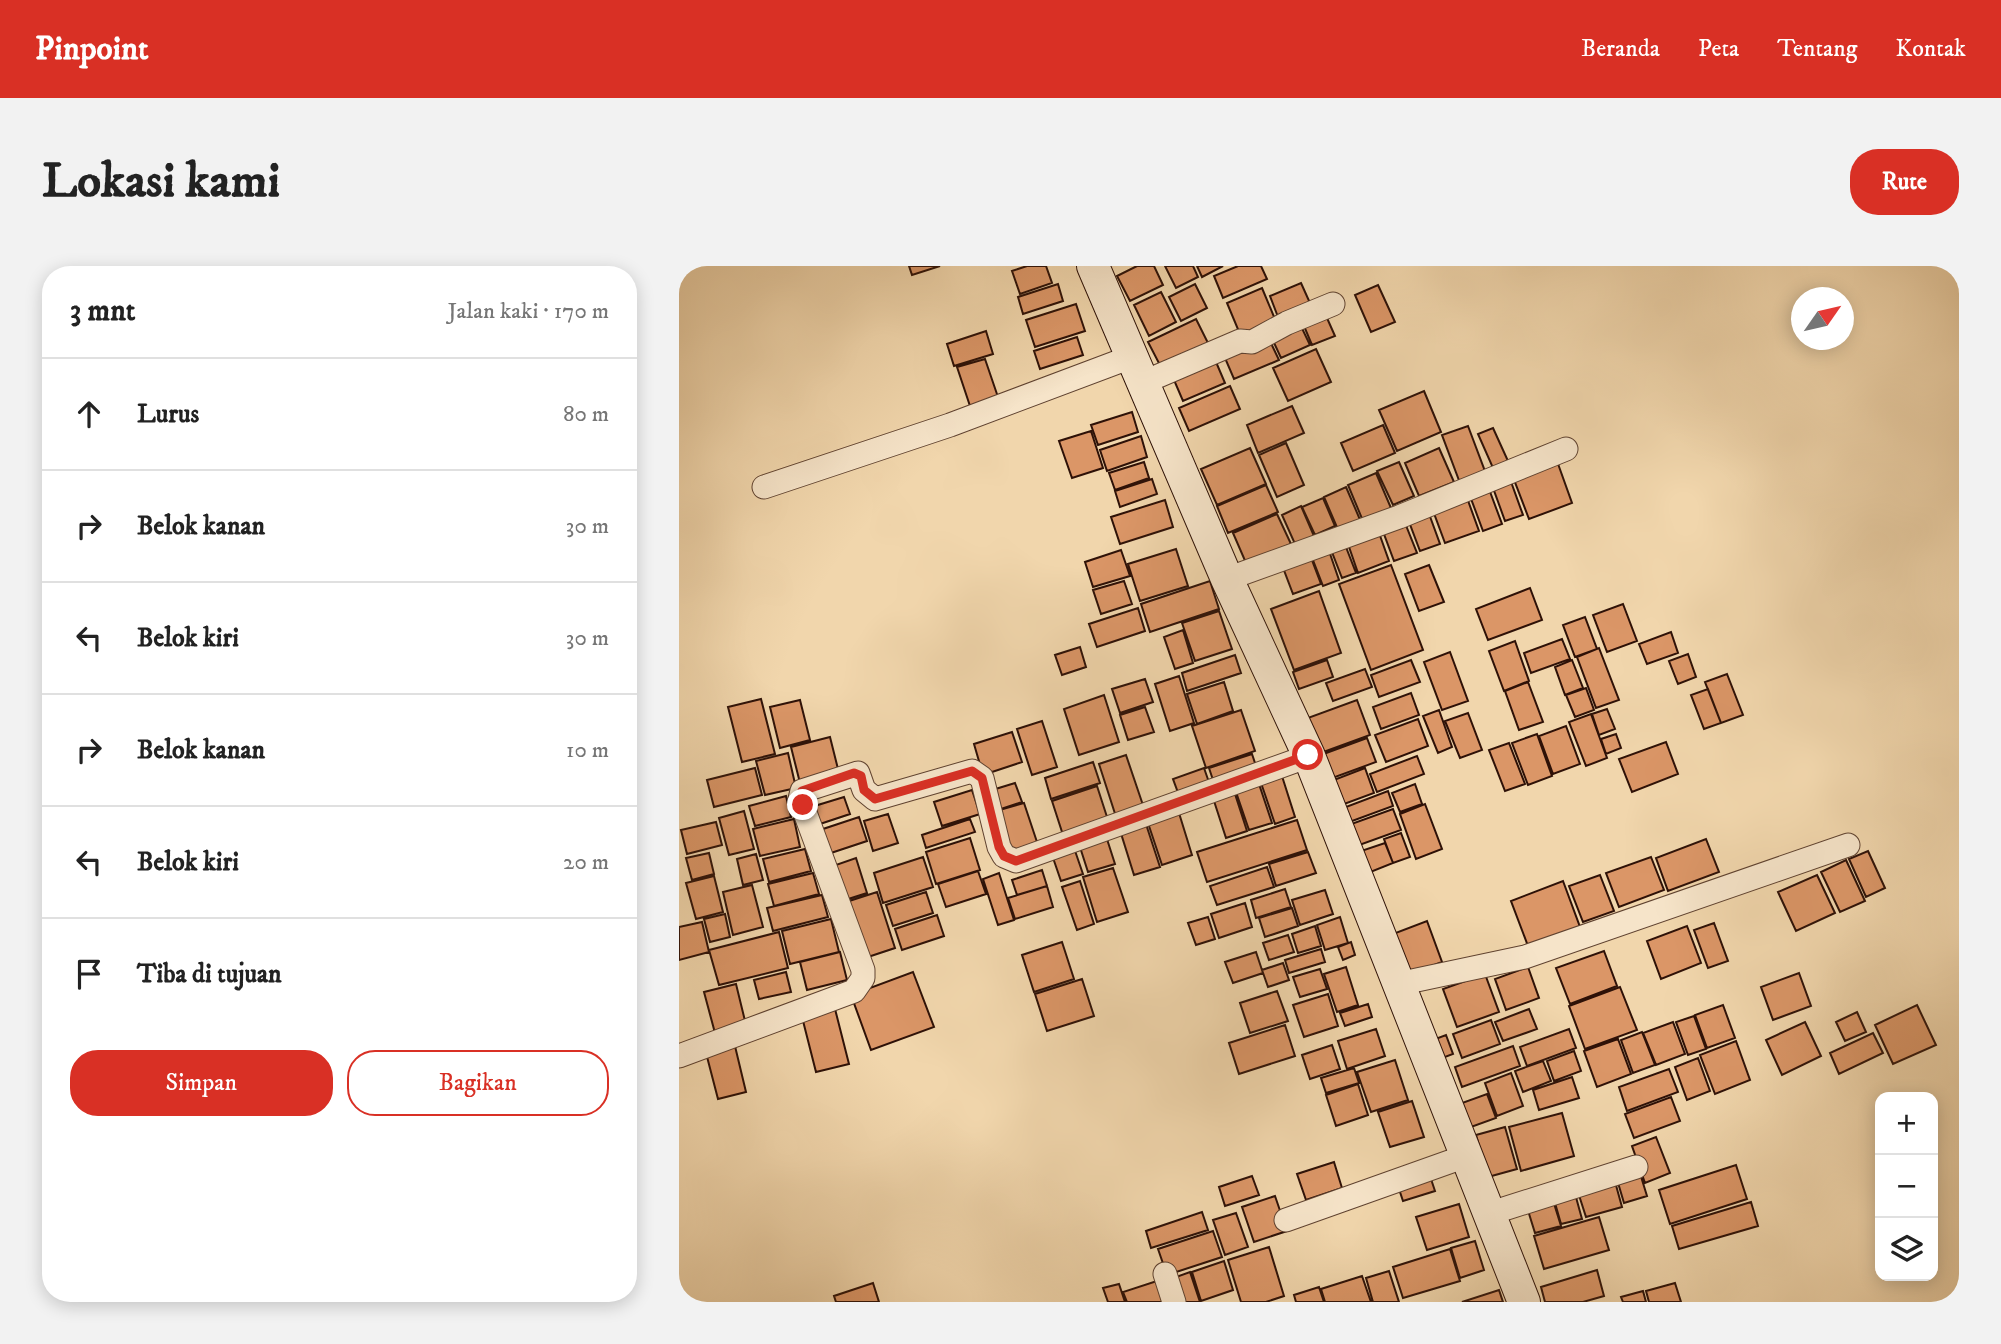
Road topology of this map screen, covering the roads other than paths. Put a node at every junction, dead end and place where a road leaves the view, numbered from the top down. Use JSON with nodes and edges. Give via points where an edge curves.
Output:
{"nodes":[{"id":1,"x":1093,"y":266,"type":"edge"},
{"id":2,"x":1333,"y":304,"type":"dead end"},
{"id":3,"x":1137,"y":370,"type":"junction"},
{"id":4,"x":1566,"y":449,"type":"dead end"},
{"id":5,"x":764,"y":486,"type":"dead end"},
{"id":6,"x":1227,"y":579,"type":"junction"},
{"id":7,"x":1308,"y":755,"type":"junction"},
{"id":8,"x":1848,"y":845,"type":"dead end"},
{"id":9,"x":1398,"y":984,"type":"junction"},
{"id":10,"x":679,"y":1056,"type":"edge"},
{"id":11,"x":1466,"y":1156,"type":"junction"},
{"id":12,"x":1636,"y":1167,"type":"dead end"},
{"id":13,"x":1488,"y":1214,"type":"junction"},
{"id":14,"x":1286,"y":1220,"type":"dead end"},
{"id":15,"x":1165,"y":1274,"type":"dead end"},
{"id":16,"x":1174,"y":1302,"type":"edge"},
{"id":17,"x":1524,"y":1302,"type":"edge"}],
"edges":[{"from":1,"to":3,"type":"street"},
{"from":2,"to":3,"type":"street","via":[[1252,342],[1240,341]]},
{"from":3,"to":5,"type":"street"},
{"from":3,"to":6,"type":"street"},
{"from":4,"to":6,"type":"street","via":[[1399,517]]},
{"from":6,"to":7,"type":"street"},
{"from":7,"to":9,"type":"street"},
{"from":7,"to":10,"type":"street","via":[[1016,861],[1004,856],[999,847],[982,778],[972,771],[875,799],[864,790],[857,773],[802,791],[800,799],[863,978],[854,991]]},
{"from":8,"to":9,"type":"street","via":[[1525,957]]},
{"from":9,"to":11,"type":"street"},
{"from":11,"to":13,"type":"street"},
{"from":11,"to":14,"type":"street"},
{"from":12,"to":13,"type":"street"},
{"from":13,"to":17,"type":"street"},
{"from":15,"to":16,"type":"street"}]}
